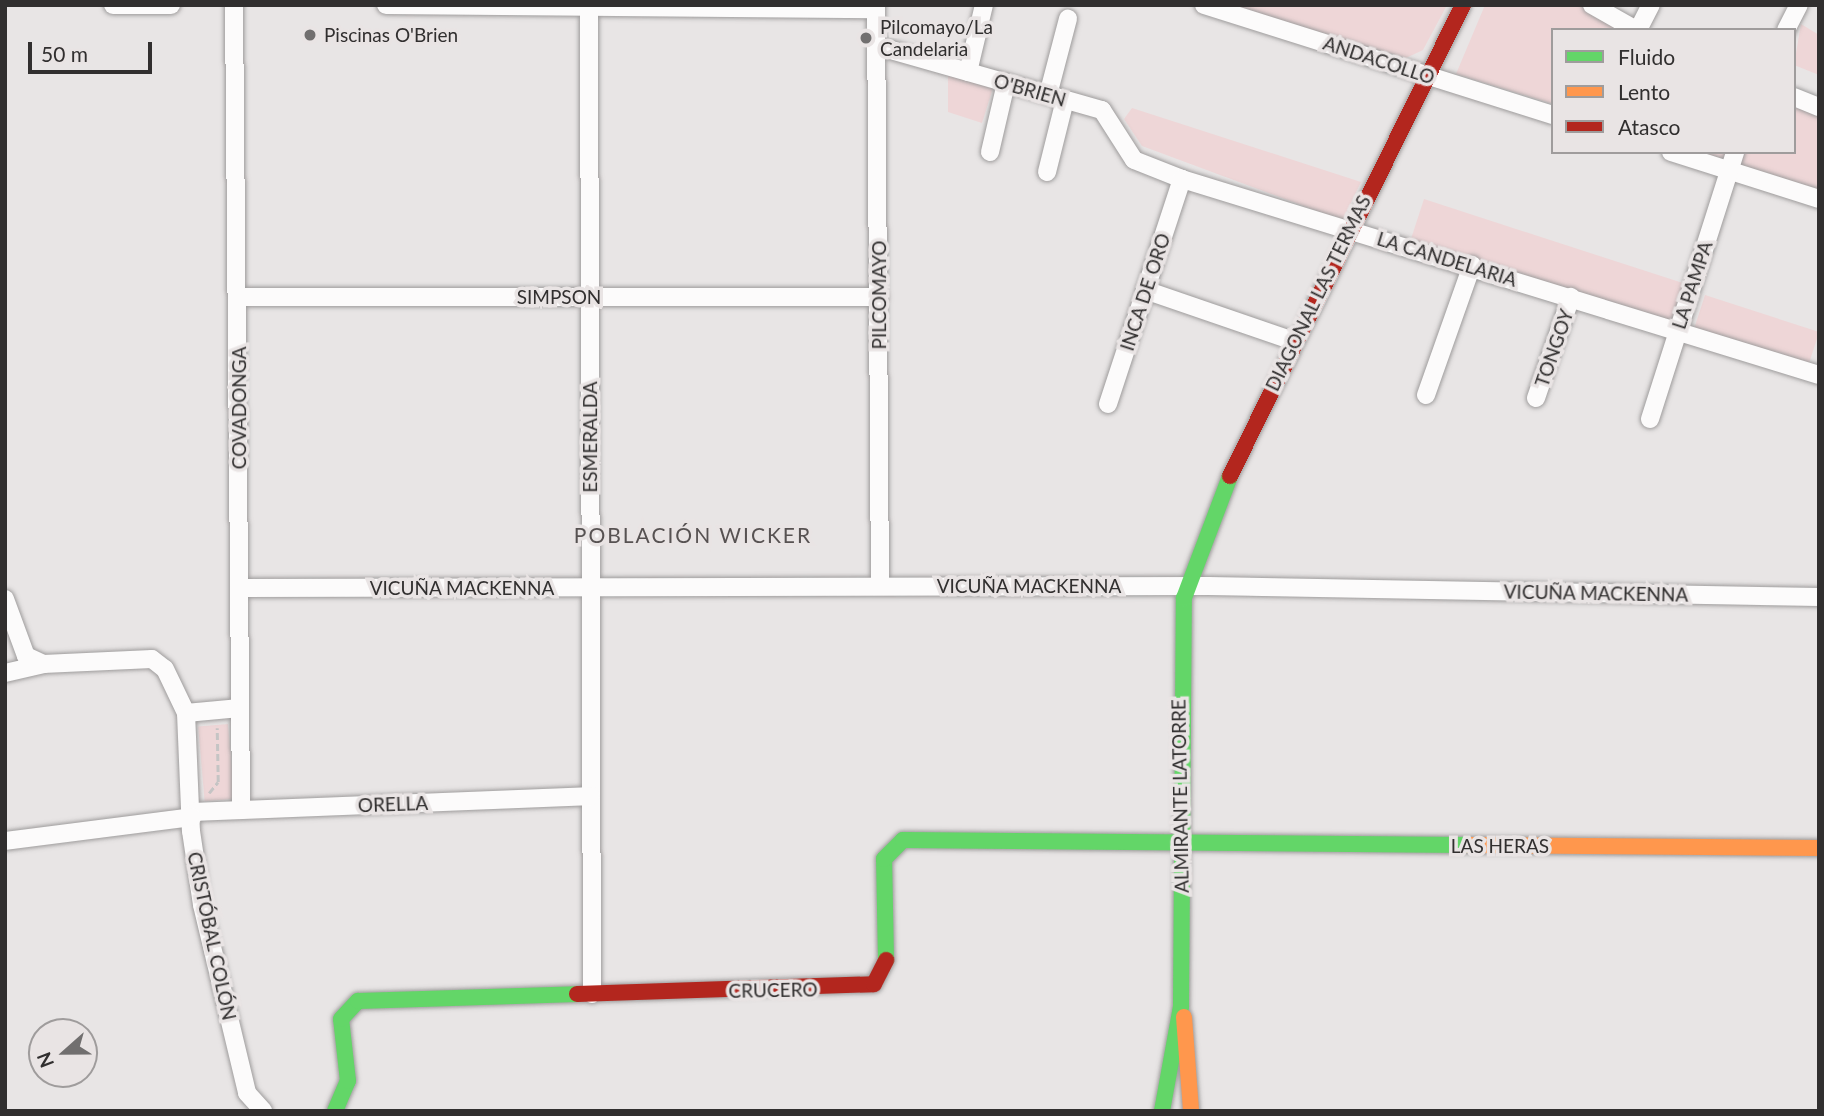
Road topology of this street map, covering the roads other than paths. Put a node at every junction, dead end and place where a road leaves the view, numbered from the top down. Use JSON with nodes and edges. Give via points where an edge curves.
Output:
{"nodes":[{"id":1,"x":113,"y":5,"type":"edge"},
{"id":2,"x":171,"y":5,"type":"edge"},
{"id":3,"x":234,"y":5,"type":"edge"},
{"id":4,"x":386,"y":5,"type":"edge"},
{"id":5,"x":984,"y":5,"type":"edge"},
{"id":6,"x":1204,"y":5,"type":"edge"},
{"id":7,"x":1463,"y":5,"type":"edge"},
{"id":8,"x":1592,"y":5,"type":"edge"},
{"id":9,"x":1651,"y":5,"type":"edge"},
{"id":10,"x":1799,"y":5,"type":"edge"},
{"id":11,"x":589,"y":7,"type":"edge"},
{"id":12,"x":876,"y":7,"type":"edge"},
{"id":13,"x":1068,"y":19,"type":"dead end"},
{"id":14,"x":1633,"y":28,"type":"edge"},
{"id":15,"x":1638,"y":28,"type":"edge"},
{"id":16,"x":1787,"y":28,"type":"edge"},
{"id":17,"x":877,"y":46,"type":"junction"},
{"id":18,"x":968,"y":72,"type":"junction"},
{"id":19,"x":1427,"y":75,"type":"junction"},
{"id":20,"x":1006,"y":83,"type":"junction"},
{"id":21,"x":1057,"y":97,"type":"junction"},
{"id":22,"x":1796,"y":98,"type":"edge"},
{"id":23,"x":1819,"y":107,"type":"edge"},
{"id":24,"x":1102,"y":110,"type":"joint"},
{"id":25,"x":1551,"y":114,"type":"edge"},
{"id":26,"x":990,"y":152,"type":"dead end"},
{"id":27,"x":1677,"y":154,"type":"edge"},
{"id":28,"x":1734,"y":154,"type":"edge"},
{"id":29,"x":1728,"y":171,"type":"junction"},
{"id":30,"x":1047,"y":172,"type":"dead end"},
{"id":31,"x":1182,"y":179,"type":"junction"},
{"id":32,"x":1819,"y":199,"type":"edge"},
{"id":33,"x":1349,"y":230,"type":"junction"},
{"id":34,"x":1472,"y":265,"type":"junction"},
{"id":35,"x":1145,"y":290,"type":"junction"},
{"id":36,"x":239,"y":297,"type":"junction"},
{"id":37,"x":590,"y":297,"type":"junction"},
{"id":38,"x":878,"y":297,"type":"junction"},
{"id":39,"x":1571,"y":297,"type":"junction"},
{"id":40,"x":1677,"y":331,"type":"junction"},
{"id":41,"x":1293,"y":341,"type":"junction"},
{"id":42,"x":1819,"y":375,"type":"edge"},
{"id":43,"x":1426,"y":396,"type":"dead end"},
{"id":44,"x":1536,"y":398,"type":"dead end"},
{"id":45,"x":1108,"y":404,"type":"dead end"},
{"id":46,"x":1650,"y":419,"type":"dead end"},
{"id":47,"x":880,"y":586,"type":"junction"},
{"id":48,"x":1188,"y":586,"type":"junction"},
{"id":49,"x":239,"y":587,"type":"junction"},
{"id":50,"x":591,"y":589,"type":"junction"},
{"id":51,"x":1819,"y":597,"type":"edge"},
{"id":52,"x":5,"y":599,"type":"edge"},
{"id":53,"x":43,"y":664,"type":"junction"},
{"id":54,"x":5,"y":673,"type":"edge"},
{"id":55,"x":240,"y":708,"type":"junction"},
{"id":56,"x":186,"y":713,"type":"junction"},
{"id":57,"x":591,"y":796,"type":"junction"},
{"id":58,"x":241,"y":810,"type":"junction"},
{"id":59,"x":193,"y":815,"type":"junction"},
{"id":60,"x":5,"y":841,"type":"edge"},
{"id":61,"x":1181,"y":843,"type":"junction"},
{"id":62,"x":1819,"y":848,"type":"edge"},
{"id":63,"x":592,"y":994,"type":"junction"},
{"id":64,"x":1181,"y":1006,"type":"junction"},
{"id":65,"x":262,"y":1111,"type":"edge"},
{"id":66,"x":335,"y":1111,"type":"edge"},
{"id":67,"x":1162,"y":1111,"type":"edge"},
{"id":68,"x":1191,"y":1111,"type":"edge"}],
"edges":[{"from":1,"to":2,"type":"street"},
{"from":3,"to":36,"type":"street","name":"COVADONGA"},
{"from":4,"to":11,"type":"street"},
{"from":5,"to":18,"type":"street"},
{"from":6,"to":19,"type":"street","name":"ANDACOLLO"},
{"from":7,"to":19,"type":"street","name":"DIAGONAL LAS TERMAS"},
{"from":8,"to":14,"type":"street"},
{"from":9,"to":15,"type":"street"},
{"from":10,"to":16,"type":"street"},
{"from":11,"to":12,"type":"street"},
{"from":11,"to":37,"type":"street","name":"ESMERALDA"},
{"from":12,"to":17,"type":"street","name":"PILCOMAYO"},
{"from":13,"to":21,"type":"street"},
{"from":17,"to":18,"type":"street","name":"O'BRIEN"},
{"from":17,"to":38,"type":"street","name":"PILCOMAYO"},
{"from":18,"to":20,"type":"street","name":"O'BRIEN"},
{"from":19,"to":25,"type":"street","name":"ANDACOLLO"},
{"from":19,"to":33,"type":"street","name":"DIAGONAL LAS TERMAS"},
{"from":20,"to":21,"type":"street","name":"O'BRIEN"},
{"from":20,"to":26,"type":"street"},
{"from":21,"to":24,"type":"street","name":"O'BRIEN"},
{"from":21,"to":30,"type":"street"},
{"from":22,"to":23,"type":"street"},
{"from":24,"to":31,"type":"street","name":"LA CANDELARIA","via":[[1134,160]]},
{"from":27,"to":29,"type":"street"},
{"from":28,"to":29,"type":"street","name":"LA PAMPA"},
{"from":29,"to":32,"type":"street"},
{"from":29,"to":40,"type":"street","name":"LA PAMPA"},
{"from":31,"to":33,"type":"street","name":"LA CANDELARIA"},
{"from":31,"to":35,"type":"street","name":"INCA DE ORO"},
{"from":33,"to":34,"type":"street","name":"LA CANDELARIA"},
{"from":33,"to":41,"type":"street","name":"DIAGONAL LAS TERMAS"},
{"from":34,"to":39,"type":"street","name":"LA CANDELARIA"},
{"from":34,"to":43,"type":"street"},
{"from":35,"to":41,"type":"street"},
{"from":35,"to":45,"type":"street","name":"INCA DE ORO"},
{"from":36,"to":37,"type":"street","name":"SIMPSON"},
{"from":36,"to":49,"type":"street","name":"COVADONGA"},
{"from":37,"to":38,"type":"street","name":"SIMPSON"},
{"from":37,"to":50,"type":"street","name":"ESMERALDA"},
{"from":38,"to":47,"type":"street","name":"PILCOMAYO"},
{"from":39,"to":40,"type":"street","name":"LA CANDELARIA"},
{"from":39,"to":44,"type":"street","name":"TONGOY"},
{"from":40,"to":42,"type":"street","name":"LA CANDELARIA"},
{"from":40,"to":46,"type":"street","name":"LA PAMPA"},
{"from":41,"to":48,"type":"street","name":"DIAGONAL LAS TERMAS","via":[[1210,519]]},
{"from":47,"to":48,"type":"street","name":"VICUÑA MACKENNA"},
{"from":47,"to":50,"type":"street","name":"VICUÑA MACKENNA"},
{"from":48,"to":51,"type":"street","name":"VICUÑA MACKENNA"},
{"from":48,"to":61,"type":"street","name":"ALMIRANTE LATORRE","via":[[1179,643]]},
{"from":49,"to":50,"type":"street","name":"VICUÑA MACKENNA"},
{"from":49,"to":55,"type":"street","name":"COVADONGA"},
{"from":50,"to":57,"type":"street","name":"ESMERALDA"},
{"from":52,"to":53,"type":"street","via":[[26,656]]},
{"from":53,"to":54,"type":"street","name":"CRISTÓBAL COLÓN"},
{"from":53,"to":56,"type":"street","name":"CRISTÓBAL COLÓN","via":[[152,659],[165,669]]},
{"from":55,"to":56,"type":"street"},
{"from":55,"to":58,"type":"street","name":"COVADONGA"},
{"from":56,"to":59,"type":"street","name":"CRISTÓBAL COLÓN"},
{"from":57,"to":58,"type":"street","name":"ORELLA"},
{"from":57,"to":63,"type":"street","name":"ESMERALDA"},
{"from":58,"to":59,"type":"street","name":"ORELLA"},
{"from":59,"to":60,"type":"street","name":"ORELLA"},
{"from":59,"to":65,"type":"street","name":"CRISTÓBAL COLÓN","via":[[202,905],[247,1093]]},
{"from":61,"to":62,"type":"street","name":"LAS HERAS"},
{"from":61,"to":63,"type":"street","name":"CRUCERO","via":[[903,840],[884,859],[886,963],[874,984]]},
{"from":61,"to":64,"type":"street","name":"ALMIRANTE LATORRE"},
{"from":63,"to":66,"type":"street","name":"CRUCERO","via":[[351,1003],[341,1023],[348,1082]]},
{"from":64,"to":67,"type":"street","name":"ALMIRANTE LATORRE"},
{"from":64,"to":68,"type":"street","name":"ALMIRANTE LATORRE","via":[[1190,1046]]}]}
